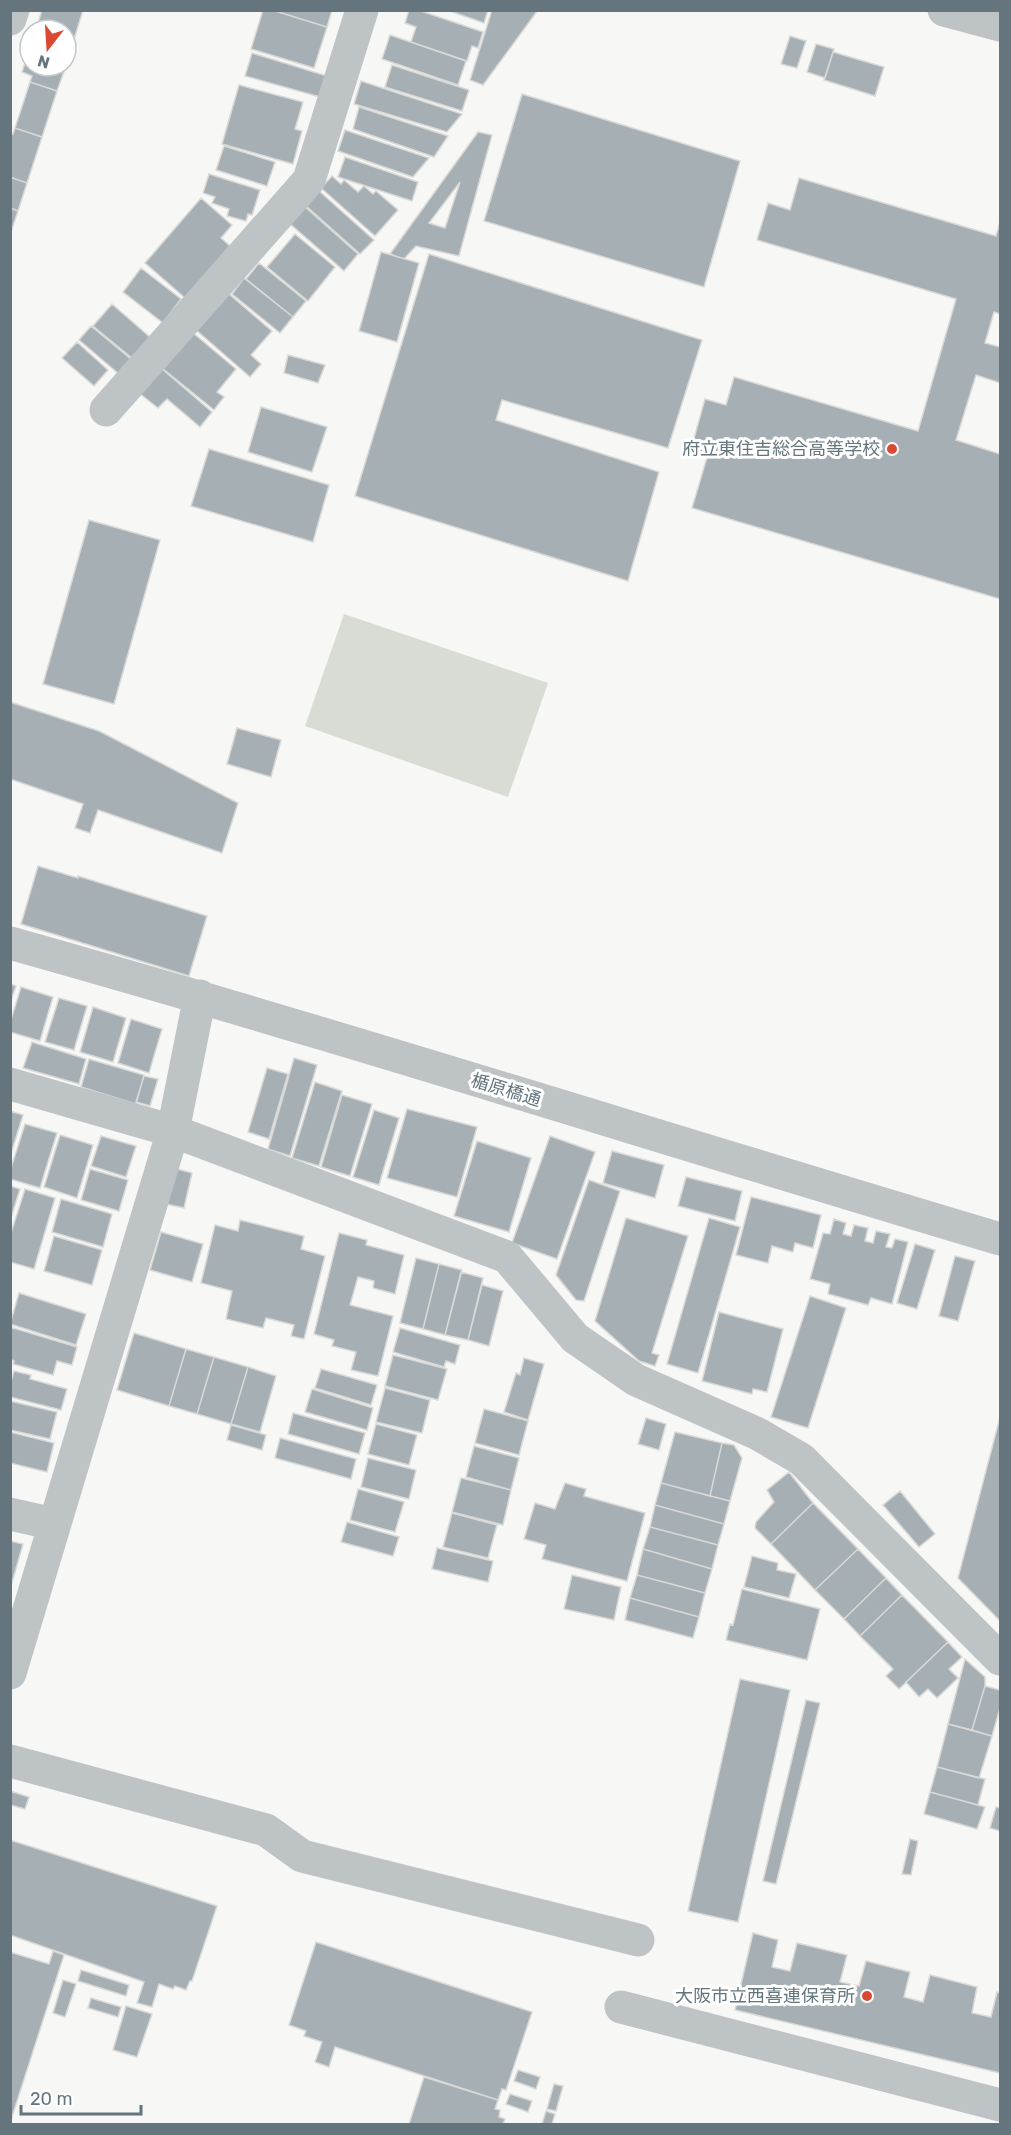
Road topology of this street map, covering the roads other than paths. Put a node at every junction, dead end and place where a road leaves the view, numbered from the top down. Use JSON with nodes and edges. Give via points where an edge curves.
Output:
{"nodes":[{"id":1,"x":13,"y":10,"type":"edge"},
{"id":2,"x":362,"y":10,"type":"edge"},
{"id":3,"x":944,"y":10,"type":"edge"},
{"id":4,"x":10,"y":19,"type":"edge"},
{"id":5,"x":1000,"y":26,"type":"edge"},
{"id":6,"x":106,"y":410,"type":"dead end"},
{"id":7,"x":10,"y":943,"type":"edge"},
{"id":8,"x":200,"y":996,"type":"junction"},
{"id":9,"x":10,"y":1084,"type":"edge"},
{"id":10,"x":173,"y":1131,"type":"junction"},
{"id":11,"x":1000,"y":1239,"type":"edge"},
{"id":12,"x":10,"y":1514,"type":"edge"},
{"id":13,"x":54,"y":1524,"type":"junction"},
{"id":14,"x":13,"y":1658,"type":"edge"},
{"id":15,"x":1000,"y":1659,"type":"edge"},
{"id":16,"x":10,"y":1761,"type":"edge"},
{"id":17,"x":638,"y":1940,"type":"dead end"},
{"id":18,"x":621,"y":2007,"type":"dead end"},
{"id":19,"x":1000,"y":2105,"type":"edge"}],
"edges":[{"from":1,"to":4,"type":"street"},
{"from":2,"to":6,"type":"street","via":[[309,180]]},
{"from":3,"to":5,"type":"street"},
{"from":7,"to":8,"type":"street","name":"楯原橋通"},
{"from":8,"to":10,"type":"street"},
{"from":8,"to":11,"type":"street","name":"楯原橋通"},
{"from":9,"to":10,"type":"street"},
{"from":10,"to":13,"type":"street"},
{"from":10,"to":15,"type":"street","via":[[507,1257],[575,1338],[636,1380],[758,1434],[801,1459]]},
{"from":12,"to":13,"type":"street"},
{"from":13,"to":14,"type":"street"},
{"from":16,"to":17,"type":"street","via":[[266,1830],[302,1856]]},
{"from":18,"to":19,"type":"street"}]}
